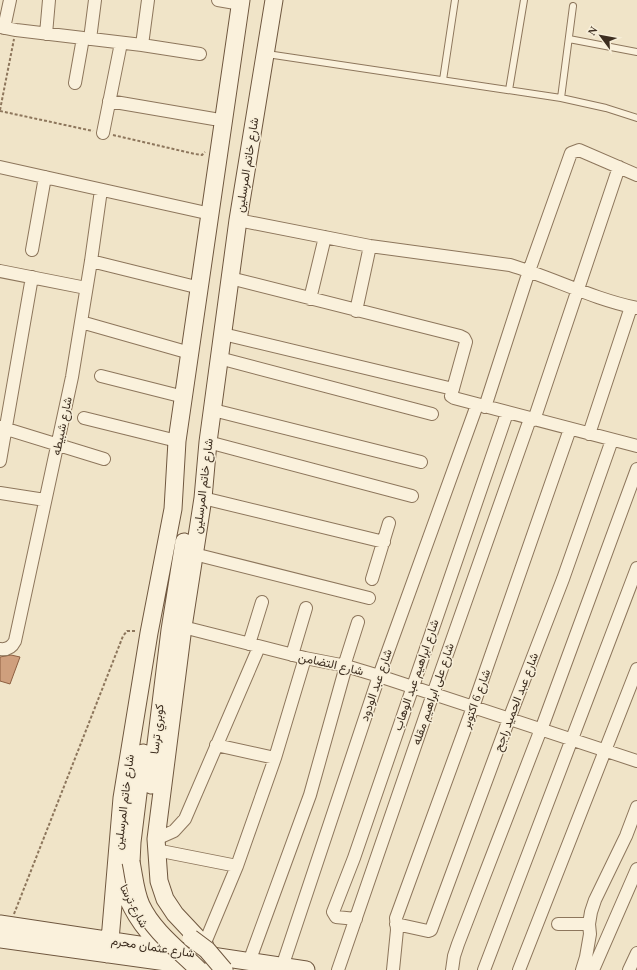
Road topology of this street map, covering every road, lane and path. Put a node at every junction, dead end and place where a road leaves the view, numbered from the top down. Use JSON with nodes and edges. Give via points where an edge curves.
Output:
{"nodes":[{"id":1,"x":10,"y":0,"type":"edge"},
{"id":2,"x":49,"y":0,"type":"edge"},
{"id":3,"x":95,"y":0,"type":"edge"},
{"id":4,"x":148,"y":0,"type":"edge"},
{"id":5,"x":218,"y":0,"type":"edge"},
{"id":6,"x":274,"y":0,"type":"edge"},
{"id":7,"x":455,"y":0,"type":"edge"},
{"id":8,"x":524,"y":0,"type":"edge"},
{"id":9,"x":241,"y":2,"type":"edge"},
{"id":10,"x":573,"y":6,"type":"dead end"},
{"id":11,"x":7,"y":29,"type":"edge"},
{"id":12,"x":46,"y":34,"type":"junction"},
{"id":13,"x":86,"y":38,"type":"junction"},
{"id":14,"x":569,"y":39,"type":"junction"},
{"id":15,"x":121,"y":42,"type":"junction"},
{"id":16,"x":142,"y":45,"type":"junction"},
{"id":17,"x":637,"y":52,"type":"edge"},
{"id":18,"x":200,"y":54,"type":"dead end"},
{"id":19,"x":265,"y":54,"type":"junction"},
{"id":20,"x":443,"y":80,"type":"junction"},
{"id":21,"x":75,"y":84,"type":"dead end"},
{"id":22,"x":509,"y":90,"type":"junction"},
{"id":23,"x":561,"y":98,"type":"junction"},
{"id":24,"x":110,"y":101,"type":"junction"},
{"id":25,"x":0,"y":111,"type":"edge"},
{"id":26,"x":637,"y":118,"type":"edge"},
{"id":27,"x":214,"y":119,"type":"dead end"},
{"id":28,"x":103,"y":133,"type":"junction"},
{"id":29,"x":208,"y":148,"type":"dead end"},
{"id":30,"x":0,"y":167,"type":"edge"},
{"id":31,"x":619,"y":167,"type":"junction"},
{"id":32,"x":637,"y":175,"type":"edge"},
{"id":33,"x":45,"y":177,"type":"junction"},
{"id":34,"x":101,"y":190,"type":"junction"},
{"id":35,"x":211,"y":214,"type":"junction"},
{"id":36,"x":238,"y":220,"type":"junction"},
{"id":37,"x":326,"y":237,"type":"junction"},
{"id":38,"x":370,"y":246,"type":"junction"},
{"id":39,"x":32,"y":250,"type":"dead end"},
{"id":40,"x":92,"y":262,"type":"junction"},
{"id":41,"x":0,"y":271,"type":"edge"},
{"id":42,"x":529,"y":271,"type":"junction"},
{"id":43,"x":32,"y":277,"type":"junction"},
{"id":44,"x":230,"y":278,"type":"junction"},
{"id":45,"x":86,"y":288,"type":"junction"},
{"id":46,"x":200,"y":288,"type":"junction"},
{"id":47,"x":577,"y":290,"type":"junction"},
{"id":48,"x":310,"y":299,"type":"junction"},
{"id":49,"x":635,"y":307,"type":"edge"},
{"id":50,"x":356,"y":311,"type":"junction"},
{"id":51,"x":81,"y":322,"type":"junction"},
{"id":52,"x":223,"y":334,"type":"junction"},
{"id":53,"x":190,"y":353,"type":"junction"},
{"id":54,"x":219,"y":358,"type":"junction"},
{"id":55,"x":101,"y":376,"type":"dead end"},
{"id":56,"x":452,"y":392,"type":"junction"},
{"id":57,"x":184,"y":397,"type":"junction"},
{"id":58,"x":481,"y":406,"type":"junction"},
{"id":59,"x":213,"y":410,"type":"junction"},
{"id":60,"x":507,"y":413,"type":"junction"},
{"id":61,"x":432,"y":414,"type":"dead end"},
{"id":62,"x":84,"y":418,"type":"dead end"},
{"id":63,"x":532,"y":419,"type":"junction"},
{"id":64,"x":3,"y":428,"type":"edge"},
{"id":65,"x":570,"y":429,"type":"junction"},
{"id":66,"x":589,"y":434,"type":"junction"},
{"id":67,"x":612,"y":440,"type":"junction"},
{"id":68,"x":178,"y":441,"type":"junction"},
{"id":69,"x":208,"y":442,"type":"junction"},
{"id":70,"x":58,"y":444,"type":"junction"},
{"id":71,"x":637,"y":446,"type":"edge"},
{"id":72,"x":104,"y":459,"type":"dead end"},
{"id":73,"x":0,"y":461,"type":"edge"},
{"id":74,"x":421,"y":462,"type":"dead end"},
{"id":75,"x":206,"y":465,"type":"junction"},
{"id":76,"x":637,"y":469,"type":"edge"},
{"id":77,"x":0,"y":493,"type":"edge"},
{"id":78,"x":412,"y":496,"type":"dead end"},
{"id":79,"x":203,"y":498,"type":"junction"},
{"id":80,"x":46,"y":500,"type":"junction"},
{"id":81,"x":173,"y":509,"type":"junction"},
{"id":82,"x":389,"y":523,"type":"dead end"},
{"id":83,"x":384,"y":542,"type":"junction"},
{"id":84,"x":194,"y":554,"type":"junction"},
{"id":85,"x":637,"y":568,"type":"edge"},
{"id":86,"x":372,"y":579,"type":"dead end"},
{"id":87,"x":369,"y":598,"type":"dead end"},
{"id":88,"x":262,"y":602,"type":"dead end"},
{"id":89,"x":306,"y":608,"type":"dead end"},
{"id":90,"x":358,"y":622,"type":"dead end"},
{"id":91,"x":183,"y":627,"type":"junction"},
{"id":92,"x":149,"y":632,"type":"junction"},
{"id":93,"x":254,"y":646,"type":"junction"},
{"id":94,"x":0,"y":649,"type":"edge"},
{"id":95,"x":292,"y":655,"type":"junction"},
{"id":96,"x":305,"y":658,"type":"junction"},
{"id":97,"x":345,"y":666,"type":"junction"},
{"id":98,"x":637,"y":670,"type":"edge"},
{"id":99,"x":379,"y":676,"type":"junction"},
{"id":100,"x":412,"y":687,"type":"junction"},
{"id":101,"x":433,"y":694,"type":"junction"},
{"id":102,"x":473,"y":707,"type":"junction"},
{"id":103,"x":508,"y":719,"type":"junction"},
{"id":104,"x":541,"y":729,"type":"junction"},
{"id":105,"x":571,"y":739,"type":"junction"},
{"id":106,"x":216,"y":745,"type":"junction"},
{"id":107,"x":605,"y":750,"type":"junction"},
{"id":108,"x":275,"y":758,"type":"junction"},
{"id":109,"x":637,"y":761,"type":"edge"},
{"id":110,"x":637,"y":807,"type":"edge"},
{"id":111,"x":148,"y":853,"type":"junction"},
{"id":112,"x":237,"y":866,"type":"junction"},
{"id":113,"x":637,"y":869,"type":"edge"},
{"id":114,"x":116,"y":872,"type":"junction"},
{"id":115,"x":356,"y":919,"type":"junction"},
{"id":116,"x":396,"y":924,"type":"junction"},
{"id":117,"x":558,"y":924,"type":"dead end"},
{"id":118,"x":589,"y":924,"type":"junction"},
{"id":119,"x":3,"y":929,"type":"edge"},
{"id":120,"x":109,"y":947,"type":"junction"},
{"id":121,"x":164,"y":948,"type":"junction"},
{"id":122,"x":209,"y":950,"type":"junction"},
{"id":123,"x":637,"y":953,"type":"edge"},
{"id":124,"x":249,"y":962,"type":"junction"},
{"id":125,"x":186,"y":967,"type":"edge"},
{"id":126,"x":282,"y":967,"type":"junction"},
{"id":127,"x":199,"y":970,"type":"edge"},
{"id":128,"x":224,"y":970,"type":"edge"},
{"id":129,"x":306,"y":970,"type":"edge"},
{"id":130,"x":338,"y":970,"type":"edge"},
{"id":131,"x":394,"y":970,"type":"edge"},
{"id":132,"x":452,"y":970,"type":"edge"},
{"id":133,"x":484,"y":970,"type":"edge"},
{"id":134,"x":519,"y":970,"type":"edge"},
{"id":135,"x":582,"y":970,"type":"edge"},
{"id":136,"x":593,"y":970,"type":"edge"},
{"id":137,"x":629,"y":970,"type":"edge"}],
"edges":[{"from":1,"to":11,"type":"street"},
{"from":2,"to":12,"type":"street"},
{"from":3,"to":13,"type":"street"},
{"from":4,"to":16,"type":"street"},
{"from":5,"to":9,"type":"street"},
{"from":6,"to":19,"type":"main road","name":"شارع خاتم المرسلين"},
{"from":7,"to":20,"type":"lane"},
{"from":8,"to":22,"type":"lane"},
{"from":9,"to":35,"type":"main road","name":"شارع خاتم المرسلين"},
{"from":10,"to":14,"type":"lane"},
{"from":11,"to":12,"type":"street"},
{"from":11,"to":25,"type":"path"},
{"from":12,"to":13,"type":"street"},
{"from":13,"to":15,"type":"street"},
{"from":13,"to":21,"type":"street"},
{"from":14,"to":17,"type":"lane"},
{"from":14,"to":23,"type":"lane"},
{"from":15,"to":16,"type":"street"},
{"from":15,"to":24,"type":"street"},
{"from":16,"to":18,"type":"street"},
{"from":19,"to":20,"type":"lane"},
{"from":19,"to":36,"type":"main road","name":"شارع خاتم المرسلين"},
{"from":20,"to":22,"type":"lane"},
{"from":22,"to":23,"type":"lane"},
{"from":23,"to":26,"type":"lane"},
{"from":24,"to":27,"type":"street"},
{"from":24,"to":28,"type":"street"},
{"from":25,"to":28,"type":"path"},
{"from":28,"to":29,"type":"path","via":[[195,154],[202,155]]},
{"from":30,"to":33,"type":"street"},
{"from":31,"to":32,"type":"street"},
{"from":31,"to":42,"type":"street","name":"شارع عبد الودود","via":[[579,150],[571,153]]},
{"from":31,"to":47,"type":"street","name":"شارع على ابراهيم مقله"},
{"from":33,"to":34,"type":"street"},
{"from":33,"to":39,"type":"street"},
{"from":34,"to":35,"type":"street"},
{"from":34,"to":40,"type":"street","name":"شارع شبيطه"},
{"from":35,"to":46,"type":"main road","name":"شارع خاتم المرسلين"},
{"from":36,"to":37,"type":"street"},
{"from":36,"to":44,"type":"main road","name":"شارع خاتم المرسلين"},
{"from":37,"to":38,"type":"street"},
{"from":37,"to":48,"type":"street"},
{"from":38,"to":42,"type":"street","via":[[510,265]]},
{"from":38,"to":50,"type":"street"},
{"from":40,"to":45,"type":"street","name":"شارع شبيطه"},
{"from":40,"to":46,"type":"street"},
{"from":41,"to":43,"type":"street"},
{"from":42,"to":47,"type":"street"},
{"from":42,"to":58,"type":"street","name":"شارع عبد الودود"},
{"from":43,"to":45,"type":"street"},
{"from":43,"to":64,"type":"street"},
{"from":44,"to":48,"type":"street"},
{"from":44,"to":52,"type":"main road","name":"شارع خاتم المرسلين"},
{"from":45,"to":51,"type":"street","name":"شارع شبيطه"},
{"from":46,"to":53,"type":"main road","name":"شارع خاتم المرسلين"},
{"from":47,"to":49,"type":"street"},
{"from":47,"to":63,"type":"street","name":"شارع على ابراهيم مقله"},
{"from":48,"to":50,"type":"street"},
{"from":49,"to":66,"type":"street"},
{"from":50,"to":56,"type":"street","via":[[464,338],[466,342]]},
{"from":51,"to":53,"type":"street"},
{"from":51,"to":70,"type":"street","name":"شارع شبيطه"},
{"from":52,"to":54,"type":"main road","name":"شارع خاتم المرسلين"},
{"from":52,"to":56,"type":"street"},
{"from":53,"to":57,"type":"main road","name":"شارع خاتم المرسلين"},
{"from":54,"to":59,"type":"main road","name":"شارع خاتم المرسلين"},
{"from":54,"to":61,"type":"street"},
{"from":55,"to":57,"type":"street"},
{"from":56,"to":58,"type":"street","via":[[454,398]]},
{"from":57,"to":68,"type":"main road","name":"شارع خاتم المرسلين"},
{"from":58,"to":60,"type":"street"},
{"from":58,"to":99,"type":"street","name":"شارع عبد الودود"},
{"from":59,"to":69,"type":"main road","name":"شارع خاتم المرسلين"},
{"from":59,"to":74,"type":"street"},
{"from":60,"to":63,"type":"street"},
{"from":60,"to":100,"type":"street","name":"شارع ابراهيم عبد الوهاب"},
{"from":62,"to":68,"type":"street"},
{"from":63,"to":65,"type":"street"},
{"from":63,"to":101,"type":"street","name":"شارع على ابراهيم مقله"},
{"from":64,"to":70,"type":"street"},
{"from":64,"to":73,"type":"street"},
{"from":65,"to":66,"type":"street"},
{"from":65,"to":102,"type":"street","name":"شارع 6 اكتوبر"},
{"from":66,"to":67,"type":"street"},
{"from":67,"to":71,"type":"street"},
{"from":67,"to":103,"type":"street","name":"شارع عبد الحميد راجح","via":[[563,579]]},
{"from":68,"to":81,"type":"main road","name":"شارع خاتم المرسلين"},
{"from":69,"to":75,"type":"main road","name":"شارع خاتم المرسلين"},
{"from":69,"to":78,"type":"street"},
{"from":70,"to":72,"type":"street"},
{"from":70,"to":80,"type":"street","name":"شارع شبيطه"},
{"from":75,"to":79,"type":"main road","name":"شارع خاتم المرسلين"},
{"from":75,"to":111,"type":"main road","name":"كوبري ترسا","via":[[191,501],[170,630],[146,832]]},
{"from":76,"to":104,"type":"street"},
{"from":77,"to":80,"type":"street"},
{"from":79,"to":83,"type":"street"},
{"from":79,"to":84,"type":"main road","name":"شارع خاتم المرسلين"},
{"from":80,"to":94,"type":"street","name":"شارع شبيطه","via":[[15,641],[7,649]]},
{"from":81,"to":92,"type":"main road","name":"شارع خاتم المرسلين"},
{"from":81,"to":111,"type":"main road","name":"كوبري ترسا","via":[[132,842]]},
{"from":82,"to":83,"type":"street"},
{"from":83,"to":86,"type":"street"},
{"from":84,"to":87,"type":"street"},
{"from":84,"to":91,"type":"main road","name":"شارع خاتم المرسلين"},
{"from":85,"to":105,"type":"street"},
{"from":88,"to":93,"type":"street"},
{"from":89,"to":95,"type":"street"},
{"from":90,"to":97,"type":"street"},
{"from":91,"to":93,"type":"street","name":"شارع التضامن"},
{"from":91,"to":111,"type":"main road","name":"شارع خاتم المرسلين"},
{"from":92,"to":114,"type":"main road","name":"شارع خاتم المرسلين","via":[[122,798]]},
{"from":92,"to":119,"type":"path","via":[[130,630],[123,636]]},
{"from":93,"to":95,"type":"street","name":"شارع التضامن"},
{"from":93,"to":106,"type":"street"},
{"from":95,"to":96,"type":"street","name":"شارع التضامن"},
{"from":96,"to":97,"type":"street","name":"شارع التضامن"},
{"from":96,"to":108,"type":"street"},
{"from":97,"to":99,"type":"street","name":"شارع التضامن"},
{"from":97,"to":124,"type":"street","via":[[310,795]]},
{"from":98,"to":107,"type":"street"},
{"from":99,"to":100,"type":"street","name":"شارع التضامن"},
{"from":99,"to":126,"type":"street","name":"شارع عبد الودود"},
{"from":100,"to":101,"type":"street","name":"شارع التضامن"},
{"from":100,"to":115,"type":"street","name":"شارع ابراهيم عبد الوهاب","via":[[333,912],[336,917]]},
{"from":101,"to":102,"type":"street","name":"شارع التضامن"},
{"from":101,"to":115,"type":"street","name":"شارع على ابراهيم مقله"},
{"from":102,"to":103,"type":"street","name":"شارع التضامن"},
{"from":102,"to":116,"type":"street","name":"شارع 6 اكتوبر","via":[[396,918]]},
{"from":103,"to":104,"type":"street","name":"شارع التضامن"},
{"from":103,"to":116,"type":"street","name":"شارع عبد الحميد راجح","via":[[431,930]]},
{"from":104,"to":105,"type":"street","name":"شارع التضامن"},
{"from":104,"to":132,"type":"street","via":[[458,944]]},
{"from":105,"to":107,"type":"street","name":"شارع التضامن"},
{"from":105,"to":133,"type":"street"},
{"from":106,"to":108,"type":"street"},
{"from":106,"to":111,"type":"street","via":[[185,819]]},
{"from":107,"to":109,"type":"street","name":"شارع التضامن"},
{"from":107,"to":134,"type":"street"},
{"from":108,"to":112,"type":"street"},
{"from":110,"to":118,"type":"street","via":[[595,900]]},
{"from":111,"to":112,"type":"street"},
{"from":111,"to":122,"type":"main road","name":"شارع خاتم المرسلين","via":[[165,899],[175,914]]},
{"from":111,"to":127,"type":"main road","name":"كوبري ترسا","bridge":true,"via":[[136,888],[141,905],[151,922]]},
{"from":111,"to":128,"type":"main road","name":"كوبري ترسا","bridge":true,"via":[[150,882],[157,902],[170,920],[207,950]]},
{"from":112,"to":122,"type":"street"},
{"from":113,"to":136,"type":"street"},
{"from":114,"to":120,"type":"main road","name":"شارع خاتم المرسلين"},
{"from":114,"to":121,"type":"main road","name":"شارع ترسا","via":[[135,914],[147,932]]},
{"from":115,"to":130,"type":"street","name":"شارع على ابراهيم مقله"},
{"from":116,"to":131,"type":"street","name":"شارع 6 اكتوبر"},
{"from":117,"to":118,"type":"street"},
{"from":118,"to":135,"type":"street","via":[[590,934]]},
{"from":119,"to":120,"type":"main road","name":"شارع عثمان محرم"},
{"from":120,"to":121,"type":"main road","name":"شارع عثمان محرم"},
{"from":120,"to":125,"type":"main road","name":"شارع عثمان محرم"},
{"from":121,"to":122,"type":"main road","name":"شارع عثمان محرم"},
{"from":121,"to":125,"type":"main road","name":"شارع ترسا"},
{"from":122,"to":124,"type":"main road","name":"شارع عثمان محرم"},
{"from":123,"to":137,"type":"street"},
{"from":124,"to":126,"type":"main road","name":"شارع عثمان محرم"},
{"from":125,"to":128,"type":"main road","name":"شارع عثمان محرم"},
{"from":126,"to":129,"type":"main road","name":"شارع عثمان محرم"}]}
